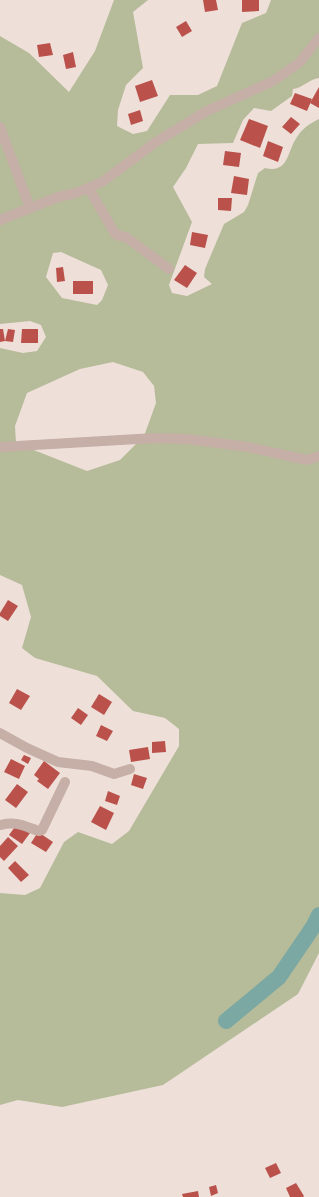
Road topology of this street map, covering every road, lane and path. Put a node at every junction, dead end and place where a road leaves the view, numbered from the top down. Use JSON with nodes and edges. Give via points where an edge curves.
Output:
{"nodes":[{"id":1,"x":319,"y":38,"type":"edge"},
{"id":2,"x":0,"y":127,"type":"edge"},
{"id":3,"x":90,"y":189,"type":"junction"},
{"id":4,"x":30,"y":208,"type":"junction"},
{"id":5,"x":0,"y":220,"type":"edge"},
{"id":6,"x":169,"y":269,"type":"dead end"},
{"id":7,"x":0,"y":447,"type":"edge"},
{"id":8,"x":319,"y":456,"type":"edge"},
{"id":9,"x":0,"y":733,"type":"edge"},
{"id":10,"x":130,"y":769,"type":"dead end"},
{"id":11,"x":65,"y":782,"type":"dead end"},
{"id":12,"x":0,"y":825,"type":"edge"}],
"edges":[{"from":1,"to":3,"type":"street","via":[[299,63],[273,81],[205,112],[156,142]]},
{"from":2,"to":4,"type":"street"},
{"from":3,"to":4,"type":"street","via":[[58,197]]},
{"from":3,"to":6,"type":"street","via":[[116,236],[126,237]]},
{"from":4,"to":5,"type":"street"},
{"from":7,"to":8,"type":"street","via":[[155,438],[187,439],[240,446],[307,460]]},
{"from":9,"to":10,"type":"street","via":[[58,762],[92,766],[114,774]]},
{"from":11,"to":12,"type":"street","via":[[42,830],[16,823]]}]}
